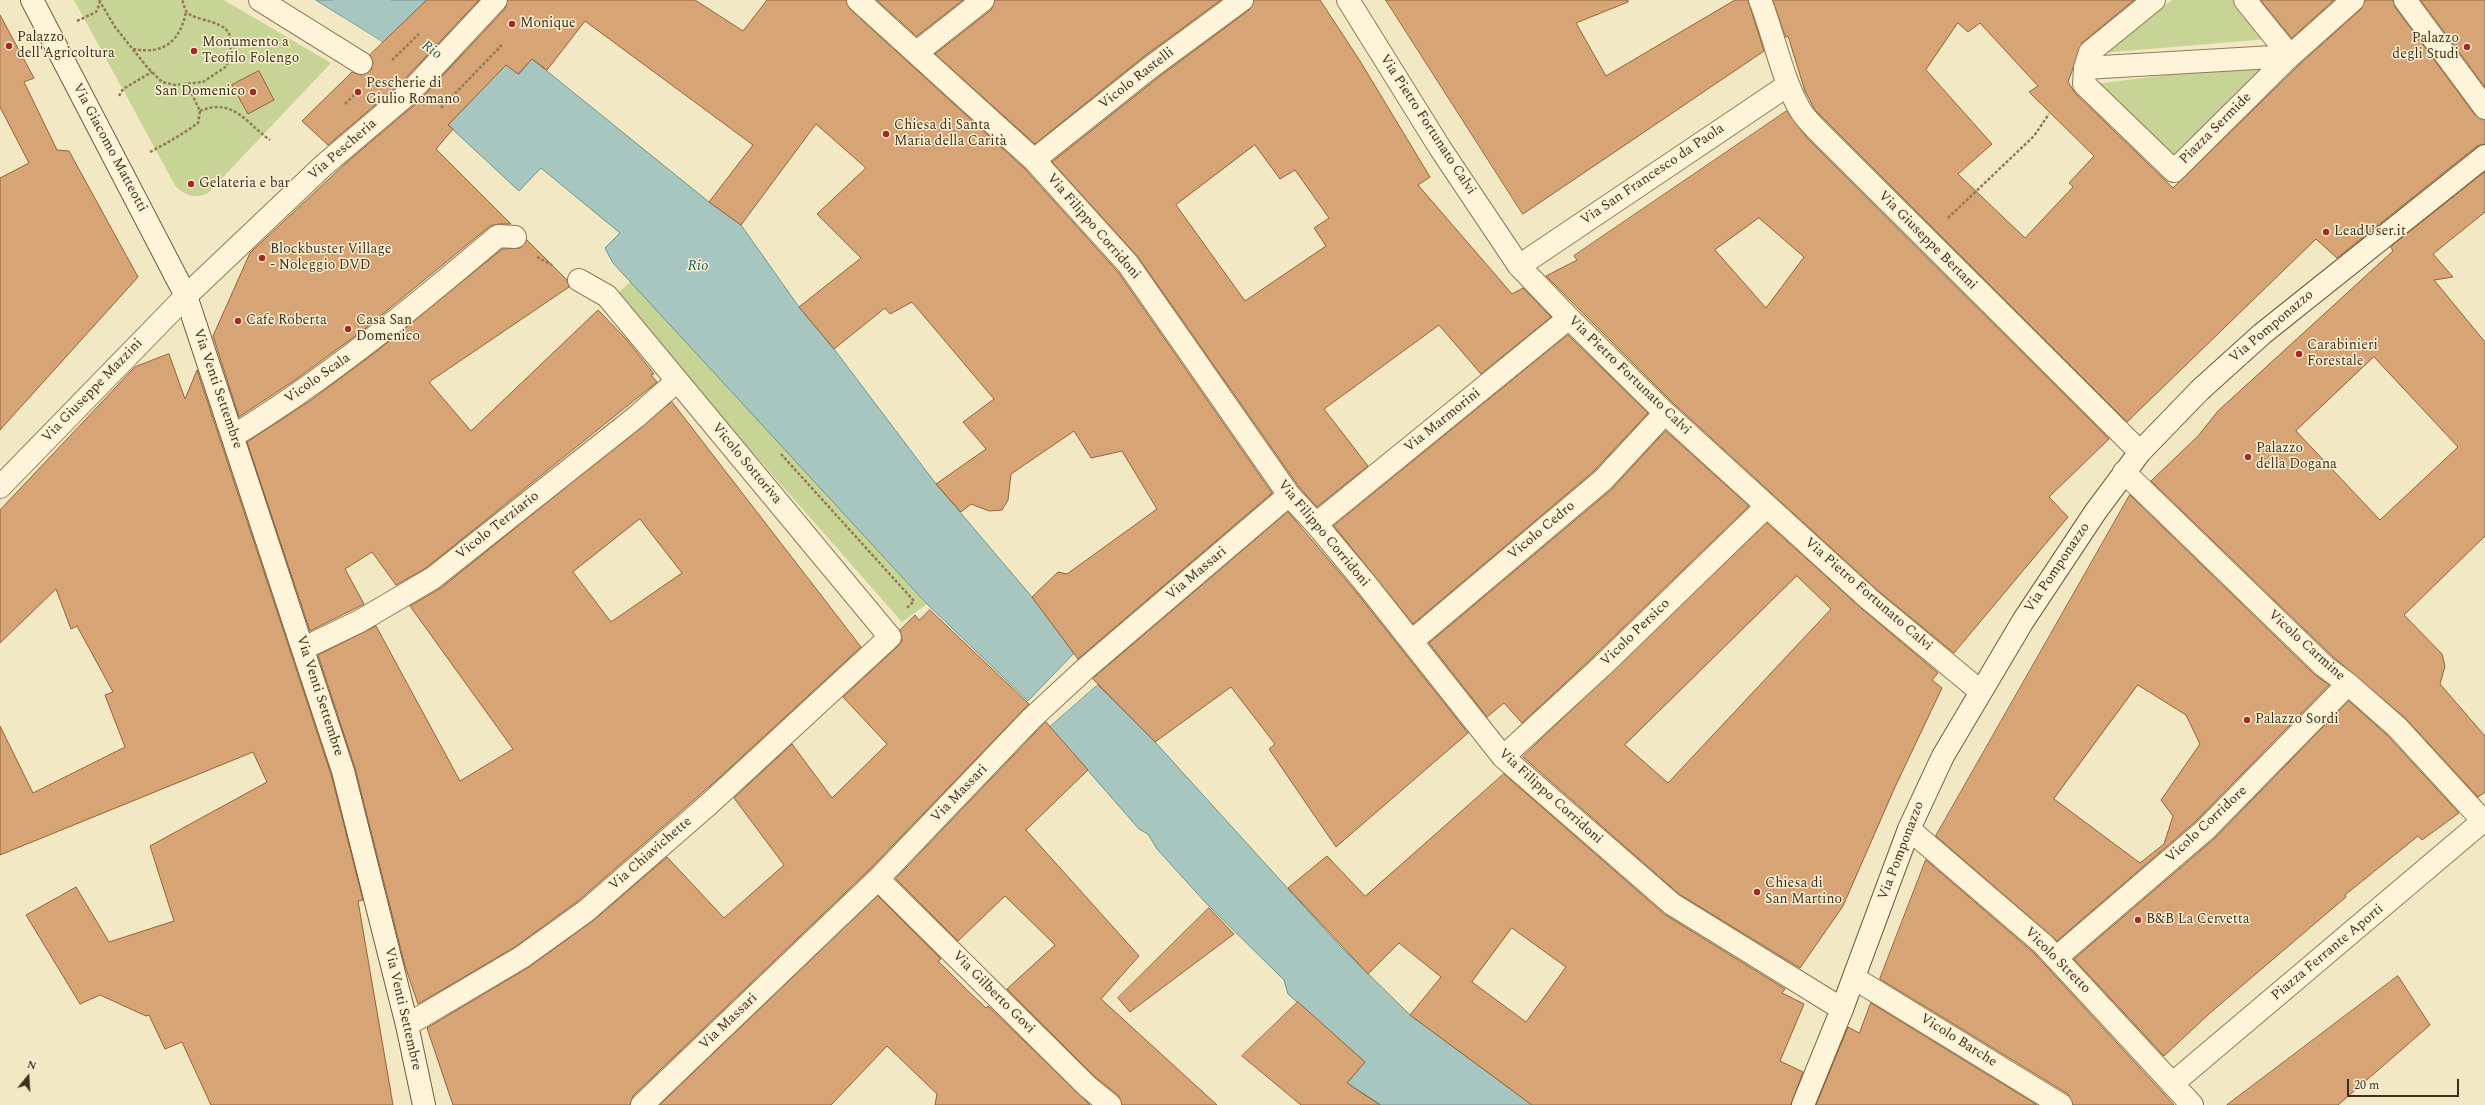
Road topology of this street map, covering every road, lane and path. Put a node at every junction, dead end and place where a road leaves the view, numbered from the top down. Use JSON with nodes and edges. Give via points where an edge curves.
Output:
{"nodes":[{"id":1,"x":32,"y":0,"type":"edge"},
{"id":2,"x":182,"y":0,"type":"edge"},
{"id":3,"x":260,"y":0,"type":"edge"},
{"id":4,"x":496,"y":0,"type":"edge"},
{"id":5,"x":858,"y":0,"type":"edge"},
{"id":6,"x":983,"y":0,"type":"edge"},
{"id":7,"x":1242,"y":0,"type":"edge"},
{"id":8,"x":1348,"y":0,"type":"edge"},
{"id":9,"x":1760,"y":0,"type":"edge"},
{"id":10,"x":2154,"y":0,"type":"edge"},
{"id":11,"x":2245,"y":0,"type":"edge"},
{"id":12,"x":2353,"y":0,"type":"edge"},
{"id":13,"x":2405,"y":0,"type":"edge"},
{"id":14,"x":100,"y":1,"type":"edge"},
{"id":15,"x":186,"y":12,"type":"junction"},
{"id":16,"x":77,"y":21,"type":"dead end"},
{"id":17,"x":422,"y":31,"type":"dead end"},
{"id":18,"x":501,"y":46,"type":"dead end"},
{"id":19,"x":133,"y":49,"type":"junction"},
{"id":20,"x":916,"y":53,"type":"junction"},
{"id":21,"x":2290,"y":56,"type":"junction"},
{"id":22,"x":389,"y":62,"type":"dead end"},
{"id":23,"x":361,"y":63,"type":"dead end"},
{"id":24,"x":2085,"y":68,"type":"junction"},
{"id":25,"x":152,"y":72,"type":"junction"},
{"id":26,"x":188,"y":84,"type":"junction"},
{"id":27,"x":1788,"y":85,"type":"junction"},
{"id":28,"x":119,"y":96,"type":"dead end"},
{"id":29,"x":440,"y":108,"type":"dead end"},
{"id":30,"x":2485,"y":108,"type":"edge"},
{"id":31,"x":200,"y":112,"type":"junction"},
{"id":32,"x":2050,"y":114,"type":"dead end"},
{"id":33,"x":270,"y":140,"type":"dead end"},
{"id":34,"x":150,"y":152,"type":"dead end"},
{"id":35,"x":2485,"y":156,"type":"edge"},
{"id":36,"x":1034,"y":160,"type":"junction"},
{"id":37,"x":515,"y":237,"type":"dead end"},
{"id":38,"x":1925,"y":240,"type":"junction"},
{"id":39,"x":1519,"y":266,"type":"junction"},
{"id":40,"x":579,"y":280,"type":"dead end"},
{"id":41,"x":186,"y":296,"type":"junction"},
{"id":42,"x":1569,"y":318,"type":"junction"},
{"id":43,"x":677,"y":381,"type":"junction"},
{"id":44,"x":1665,"y":413,"type":"junction"},
{"id":45,"x":233,"y":436,"type":"junction"},
{"id":46,"x":2140,"y":452,"type":"junction"},
{"id":47,"x":2124,"y":472,"type":"junction"},
{"id":48,"x":0,"y":487,"type":"edge"},
{"id":49,"x":1289,"y":495,"type":"junction"},
{"id":50,"x":1767,"y":506,"type":"junction"},
{"id":51,"x":1316,"y":524,"type":"junction"},
{"id":52,"x":1412,"y":641,"type":"junction"},
{"id":53,"x":304,"y":648,"type":"junction"},
{"id":54,"x":873,"y":655,"type":"joint"},
{"id":55,"x":2348,"y":684,"type":"junction"},
{"id":56,"x":1980,"y":691,"type":"junction"},
{"id":57,"x":1503,"y":757,"type":"junction"},
{"id":58,"x":2484,"y":822,"type":"edge"},
{"id":59,"x":1909,"y":829,"type":"junction"},
{"id":60,"x":878,"y":879,"type":"junction"},
{"id":61,"x":2056,"y":958,"type":"junction"},
{"id":62,"x":1854,"y":978,"type":"junction"},
{"id":63,"x":1842,"y":1009,"type":"junction"},
{"id":64,"x":407,"y":1025,"type":"junction"},
{"id":65,"x":2172,"y":1084,"type":"junction"},
{"id":66,"x":424,"y":1105,"type":"edge"},
{"id":67,"x":642,"y":1105,"type":"edge"},
{"id":68,"x":1110,"y":1105,"type":"edge"},
{"id":69,"x":1803,"y":1105,"type":"edge"},
{"id":70,"x":2061,"y":1105,"type":"edge"},
{"id":71,"x":2192,"y":1105,"type":"edge"}],
"edges":[{"from":1,"to":41,"type":"street","name":"Via Giacomo Matteotti"},
{"from":2,"to":15,"type":"path"},
{"from":3,"to":23,"type":"street"},
{"from":4,"to":41,"type":"street","name":"Via Pescheria","via":[[410,92],[324,165]]},
{"from":5,"to":20,"type":"street","name":"Via Filippo Corridoni"},
{"from":6,"to":20,"type":"street"},
{"from":7,"to":36,"type":"street","name":"Vicolo Rastelli","via":[[1151,67]]},
{"from":8,"to":39,"type":"street","name":"Via Pietro Fortunato Calvi","via":[[1440,148]]},
{"from":9,"to":27,"type":"street","name":"Via Giuseppe Bertani","via":[[1773,32]]},
{"from":10,"to":24,"type":"street","name":"Piazza Sermide","via":[[2090,52]]},
{"from":11,"to":21,"type":"street"},
{"from":12,"to":21,"type":"street","name":"Piazza Sermide"},
{"from":13,"to":30,"type":"street"},
{"from":14,"to":16,"type":"path","via":[[96,12]]},
{"from":14,"to":19,"type":"path","via":[[115,27]]},
{"from":15,"to":19,"type":"path","via":[[181,30],[175,39],[160,50]]},
{"from":15,"to":26,"type":"path","via":[[220,24],[228,31],[232,46],[227,66],[203,82]]},
{"from":17,"to":22,"type":"path"},
{"from":18,"to":29,"type":"path"},
{"from":19,"to":25,"type":"path"},
{"from":20,"to":36,"type":"street","name":"Via Filippo Corridoni"},
{"from":21,"to":24,"type":"street"},
{"from":21,"to":24,"type":"street","name":"Piazza Sermide","via":[[2174,171],[2084,84]]},
{"from":25,"to":26,"type":"path","via":[[162,82]]},
{"from":25,"to":28,"type":"path","via":[[122,89]]},
{"from":26,"to":31,"type":"path"},
{"from":27,"to":38,"type":"street","name":"Via Giuseppe Bertani","via":[[1800,110],[1819,132]]},
{"from":27,"to":39,"type":"street","name":"Via San Francesco da Paola"},
{"from":31,"to":33,"type":"path","via":[[220,106],[233,111],[247,119]]},
{"from":31,"to":34,"type":"path","via":[[198,122],[182,136],[169,140]]},
{"from":32,"to":38,"type":"path","via":[[2034,136]]},
{"from":35,"to":46,"type":"street","name":"Via Pomponazzo","via":[[2262,334],[2200,390]]},
{"from":36,"to":49,"type":"street","name":"Via Filippo Corridoni","via":[[1128,264]]},
{"from":37,"to":45,"type":"street","name":"Vicolo Scala","via":[[498,236],[423,300],[338,366]]},
{"from":38,"to":46,"type":"street","name":"Via Giuseppe Bertani"},
{"from":39,"to":42,"type":"street","name":"Via Pietro Fortunato Calvi"},
{"from":40,"to":43,"type":"street","name":"Vicolo Sottoriva","via":[[607,296]]},
{"from":41,"to":45,"type":"street","name":"Via Venti Settembre"},
{"from":41,"to":48,"type":"street","name":"Via Giuseppe Mazzini"},
{"from":42,"to":44,"type":"street","name":"Via Pietro Fortunato Calvi"},
{"from":42,"to":51,"type":"street","name":"Via Marmorini"},
{"from":43,"to":53,"type":"street","name":"Vicolo Terziario","via":[[636,417],[433,578],[360,621]]},
{"from":43,"to":54,"type":"street","name":"Vicolo Sottoriva","via":[[890,637]]},
{"from":44,"to":50,"type":"street","name":"Via Pietro Fortunato Calvi"},
{"from":44,"to":52,"type":"street","name":"Vicolo Cedro","via":[[1603,480]]},
{"from":45,"to":53,"type":"street","name":"Via Venti Settembre"},
{"from":46,"to":47,"type":"street","name":"Via Pomponazzo"},
{"from":47,"to":55,"type":"street","name":"Vicolo Carmine","via":[[2324,666]]},
{"from":47,"to":56,"type":"street","name":"Via Pomponazzo","via":[[2067,552]]},
{"from":49,"to":51,"type":"street","name":"Via Filippo Corridoni"},
{"from":49,"to":60,"type":"street","name":"Via Massari","via":[[1084,669],[1032,719]]},
{"from":50,"to":56,"type":"street","name":"Via Pietro Fortunato Calvi","via":[[1869,599]]},
{"from":50,"to":57,"type":"street","name":"Vicolo Persico","via":[[1602,666]]},
{"from":51,"to":52,"type":"street","name":"Via Filippo Corridoni"},
{"from":52,"to":57,"type":"street","name":"Via Filippo Corridoni"},
{"from":53,"to":64,"type":"street","name":"Via Venti Settembre","via":[[343,771]]},
{"from":54,"to":64,"type":"street","name":"Via Chiavichette","via":[[708,805],[586,911],[522,957]]},
{"from":55,"to":58,"type":"street","name":"Vicolo Carmine","via":[[2397,727]]},
{"from":55,"to":61,"type":"street","name":"Vicolo Corridore","via":[[2205,830]]},
{"from":56,"to":59,"type":"street","name":"Via Pomponazzo","via":[[1943,756]]},
{"from":57,"to":63,"type":"street","name":"Via Filippo Corridoni","via":[[1672,904]]},
{"from":58,"to":65,"type":"street","name":"Piazza Ferrante Aporti"},
{"from":59,"to":61,"type":"street","name":"Vicolo Stretto"},
{"from":59,"to":62,"type":"street","name":"Via Pomponazzo"},
{"from":60,"to":67,"type":"street","name":"Via Massari"},
{"from":60,"to":68,"type":"street","name":"Via Gilberto Govi","via":[[1087,1086]]},
{"from":61,"to":65,"type":"street","name":"Vicolo Stretto"},
{"from":62,"to":63,"type":"street","name":"Via Pomponazzo"},
{"from":62,"to":70,"type":"street","name":"Vicolo Barche"},
{"from":63,"to":69,"type":"street","name":"Via Pomponazzo"},
{"from":64,"to":66,"type":"street","name":"Via Venti Settembre"},
{"from":65,"to":71,"type":"street","name":"Vicolo Stretto"}]}
